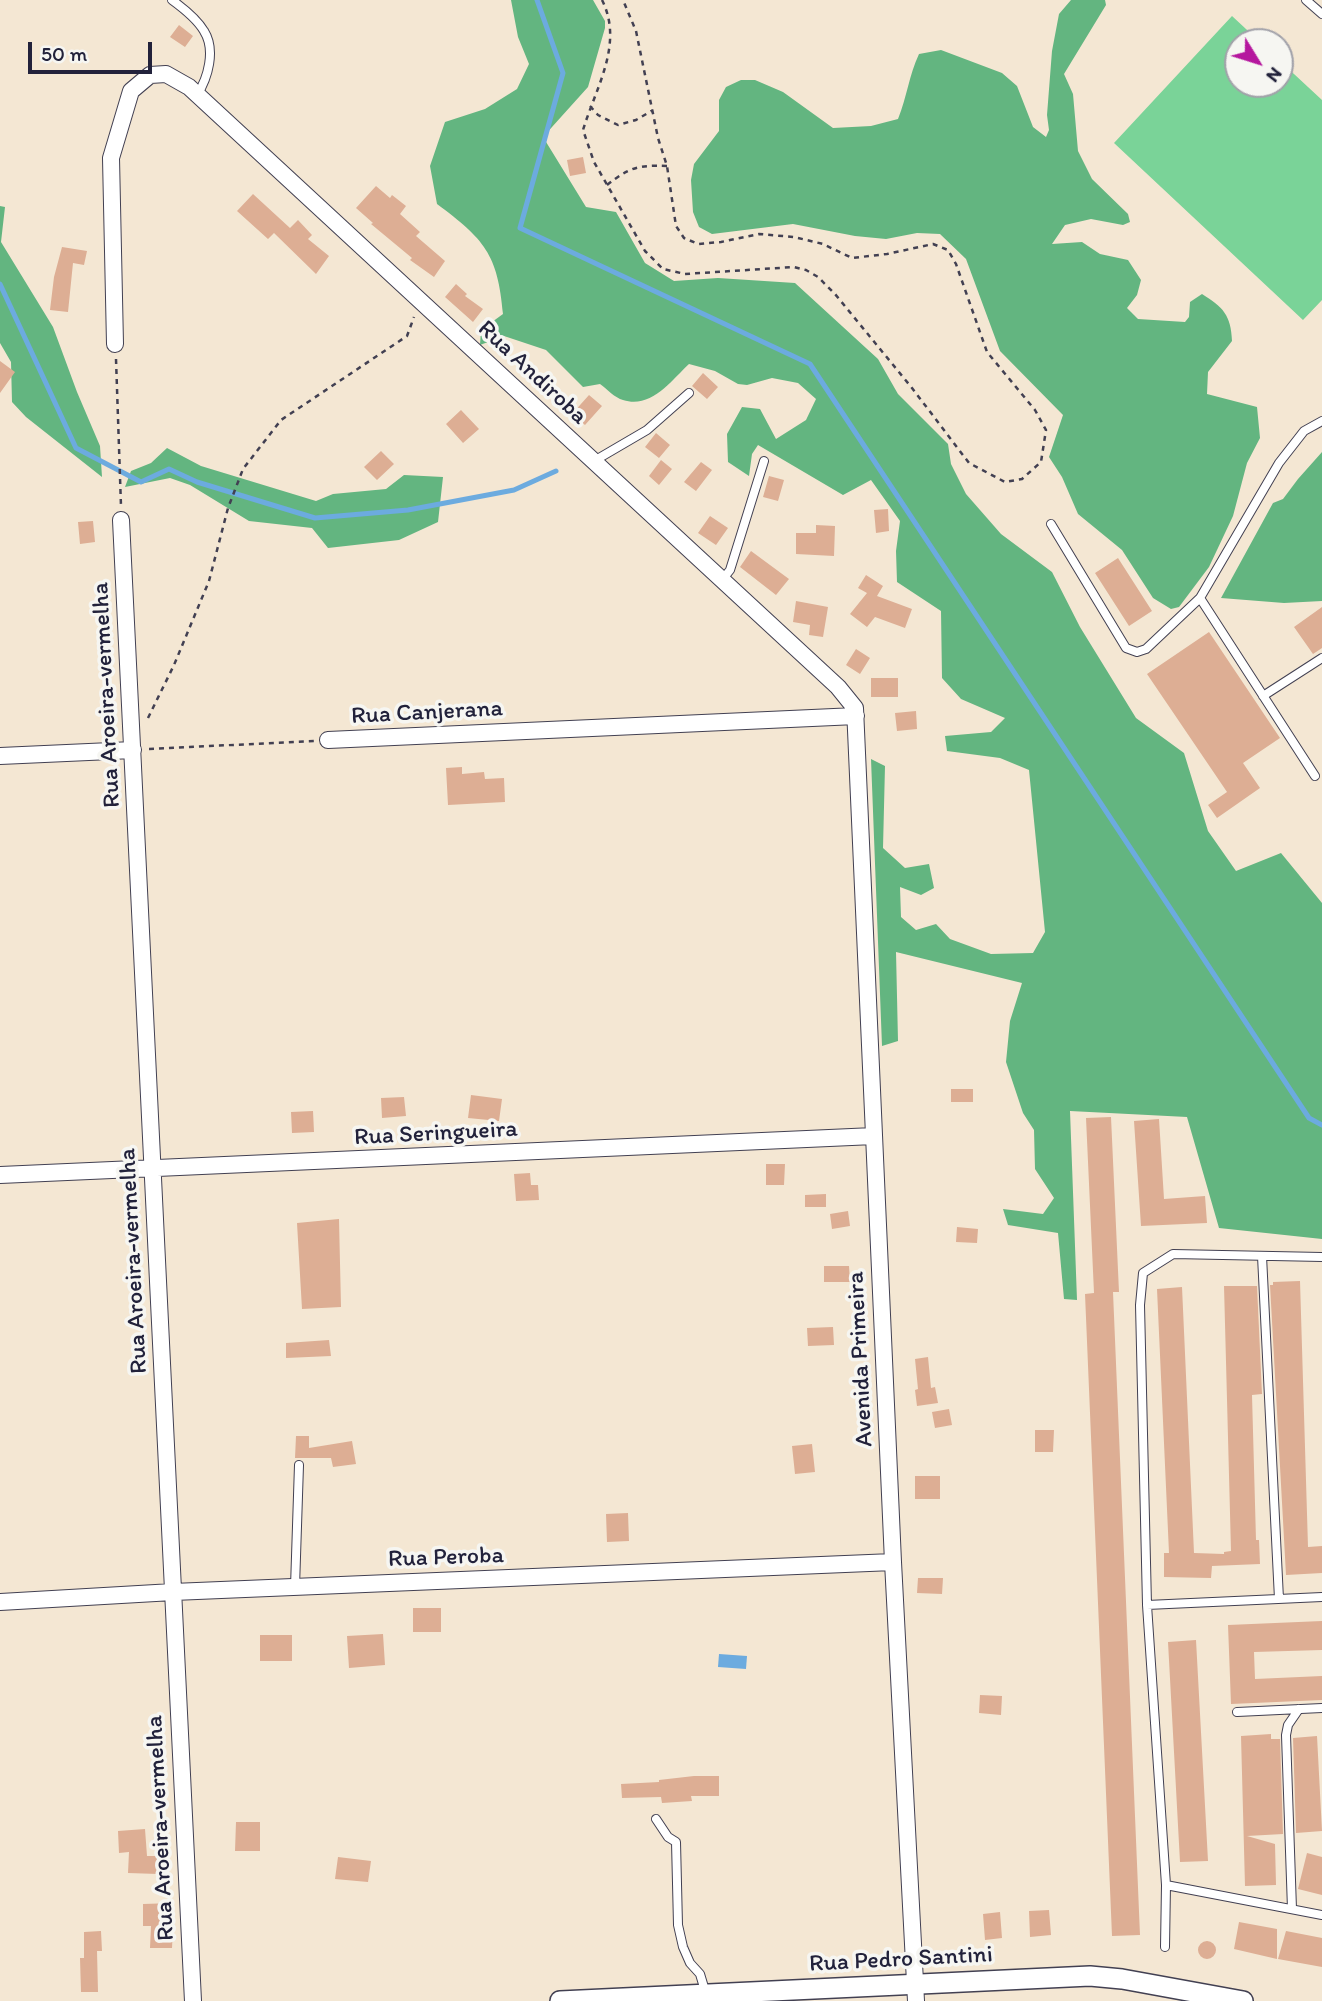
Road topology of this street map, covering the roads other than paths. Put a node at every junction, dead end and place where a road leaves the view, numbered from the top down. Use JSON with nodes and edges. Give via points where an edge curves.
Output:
{"nodes":[{"id":1,"x":172,"y":0,"type":"edge"},
{"id":2,"x":1306,"y":0,"type":"edge"},
{"id":3,"x":1322,"y":14,"type":"edge"},
{"id":4,"x":197,"y":95,"type":"junction"},
{"id":5,"x":115,"y":344,"type":"road end"},
{"id":6,"x":689,"y":393,"type":"dead end"},
{"id":7,"x":1322,"y":421,"type":"edge"},
{"id":8,"x":594,"y":461,"type":"junction"},
{"id":9,"x":764,"y":461,"type":"dead end"},
{"id":10,"x":121,"y":520,"type":"road end"},
{"id":11,"x":1052,"y":524,"type":"dead end"},
{"id":12,"x":722,"y":580,"type":"junction"},
{"id":13,"x":1200,"y":598,"type":"junction"},
{"id":14,"x":1322,"y":657,"type":"edge"},
{"id":15,"x":1264,"y":696,"type":"junction"},
{"id":16,"x":856,"y":716,"type":"junction"},
{"id":17,"x":328,"y":740,"type":"road end"},
{"id":18,"x":133,"y":750,"type":"junction"},
{"id":19,"x":0,"y":756,"type":"edge"},
{"id":20,"x":1315,"y":776,"type":"dead end"},
{"id":21,"x":874,"y":1136,"type":"junction"},
{"id":22,"x":153,"y":1170,"type":"junction"},
{"id":23,"x":0,"y":1175,"type":"edge"},
{"id":24,"x":1262,"y":1256,"type":"junction"},
{"id":25,"x":1322,"y":1257,"type":"edge"},
{"id":26,"x":299,"y":1465,"type":"dead end"},
{"id":27,"x":893,"y":1562,"type":"junction"},
{"id":28,"x":295,"y":1587,"type":"junction"},
{"id":29,"x":173,"y":1592,"type":"junction"},
{"id":30,"x":1322,"y":1597,"type":"edge"},
{"id":31,"x":1279,"y":1599,"type":"junction"},
{"id":32,"x":0,"y":1602,"type":"edge"},
{"id":33,"x":1147,"y":1605,"type":"junction"},
{"id":34,"x":1322,"y":1708,"type":"edge"},
{"id":35,"x":1299,"y":1709,"type":"junction"},
{"id":36,"x":1237,"y":1712,"type":"dead end"},
{"id":37,"x":656,"y":1819,"type":"dead end"},
{"id":38,"x":1166,"y":1885,"type":"junction"},
{"id":39,"x":1292,"y":1909,"type":"junction"},
{"id":40,"x":1322,"y":1915,"type":"edge"},
{"id":41,"x":1165,"y":1947,"type":"dead end"},
{"id":42,"x":915,"y":1992,"type":"edge"},
{"id":43,"x":706,"y":1994,"type":"junction"},
{"id":44,"x":193,"y":2001,"type":"edge"},
{"id":45,"x":560,"y":2001,"type":"edge"},
{"id":46,"x":1243,"y":2001,"type":"edge"}],
"edges":[{"from":1,"to":4,"type":"lane","via":[[205,32],[210,58]]},
{"from":2,"to":3,"type":"lane"},
{"from":4,"to":5,"type":"street","name":"Rua Andiroba","via":[[166,74],[150,75],[131,91],[111,158]]},
{"from":4,"to":8,"type":"street","name":"Rua Andiroba"},
{"from":6,"to":8,"type":"lane","via":[[647,430]]},
{"from":7,"to":13,"type":"lane","via":[[1304,431],[1279,463]]},
{"from":8,"to":12,"type":"street","name":"Rua Andiroba"},
{"from":9,"to":12,"type":"lane","via":[[730,570]]},
{"from":10,"to":18,"type":"street","name":"Rua Aroeira-vermelha"},
{"from":11,"to":13,"type":"lane","via":[[1126,648],[1146,649]]},
{"from":12,"to":16,"type":"street","name":"Rua Andiroba","via":[[838,687]]},
{"from":13,"to":15,"type":"lane"},
{"from":14,"to":15,"type":"lane"},
{"from":15,"to":20,"type":"lane"},
{"from":16,"to":17,"type":"street","name":"Rua Canjerana"},
{"from":16,"to":21,"type":"street","name":"Avenida Primeira"},
{"from":18,"to":19,"type":"street"},
{"from":18,"to":22,"type":"street","name":"Rua Aroeira-vermelha"},
{"from":21,"to":22,"type":"street","name":"Rua Seringueira"},
{"from":21,"to":27,"type":"street","name":"Avenida Primeira"},
{"from":22,"to":23,"type":"street","name":"Rua Seringueira"},
{"from":22,"to":29,"type":"street","name":"Rua Aroeira-vermelha"},
{"from":24,"to":25,"type":"lane"},
{"from":24,"to":31,"type":"lane"},
{"from":24,"to":33,"type":"lane","via":[[1173,1254],[1143,1272]]},
{"from":26,"to":28,"type":"lane"},
{"from":27,"to":28,"type":"street","name":"Rua Peroba"},
{"from":27,"to":42,"type":"street","name":"Avenida Primeira"},
{"from":28,"to":29,"type":"street","name":"Rua Peroba"},
{"from":29,"to":32,"type":"street","name":"Rua Peroba"},
{"from":29,"to":44,"type":"street","name":"Rua Aroeira-vermelha"},
{"from":30,"to":31,"type":"lane"},
{"from":31,"to":33,"type":"lane"},
{"from":33,"to":38,"type":"lane"},
{"from":34,"to":35,"type":"lane"},
{"from":35,"to":36,"type":"lane"},
{"from":35,"to":39,"type":"lane","via":[[1286,1735]]},
{"from":37,"to":43,"type":"lane","via":[[676,1842],[678,1925],[683,1947],[700,1973]]},
{"from":38,"to":39,"type":"lane"},
{"from":38,"to":41,"type":"lane"},
{"from":39,"to":40,"type":"lane"},
{"from":42,"to":43,"type":"street","name":"Rua Pedro Santini"},
{"from":42,"to":46,"type":"street","name":"Rua Pedro Santini","via":[[1090,1976]]},
{"from":43,"to":45,"type":"street","name":"Rua Pedro Santini"}]}
